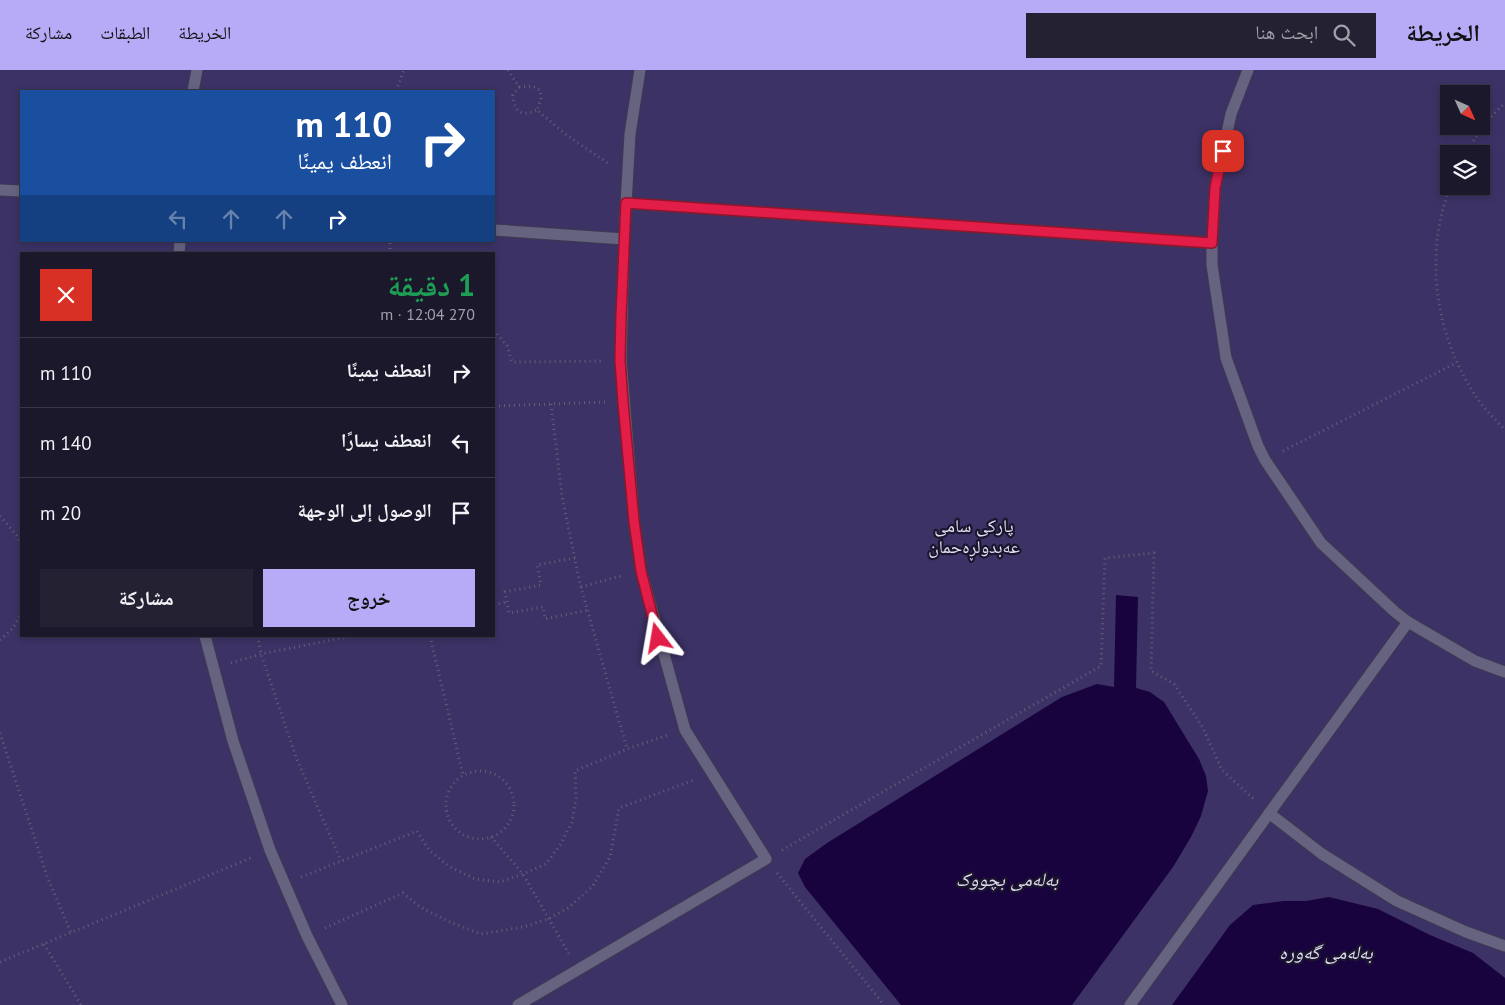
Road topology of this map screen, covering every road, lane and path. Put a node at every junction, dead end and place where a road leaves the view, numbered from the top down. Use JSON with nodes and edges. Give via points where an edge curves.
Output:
{"nodes":[{"id":1,"x":197,"y":70,"type":"edge"},
{"id":2,"x":404,"y":70,"type":"edge"},
{"id":3,"x":508,"y":70,"type":"edge"},
{"id":4,"x":640,"y":70,"type":"edge"},
{"id":5,"x":1248,"y":70,"type":"edge"},
{"id":6,"x":519,"y":87,"type":"junction"},
{"id":7,"x":193,"y":90,"type":"edge"},
{"id":8,"x":396,"y":90,"type":"edge"},
{"id":9,"x":1505,"y":103,"type":"edge"},
{"id":10,"x":537,"y":110,"type":"junction"},
{"id":11,"x":1470,"y":145,"type":"edge"},
{"id":12,"x":628,"y":173,"type":"junction"},
{"id":13,"x":0,"y":190,"type":"edge"},
{"id":14,"x":20,"y":191,"type":"edge"},
{"id":15,"x":1448,"y":195,"type":"edge"},
{"id":16,"x":626,"y":203,"type":"junction"},
{"id":17,"x":495,"y":230,"type":"edge"},
{"id":18,"x":624,"y":239,"type":"junction"},
{"id":19,"x":1212,"y":243,"type":"junction"},
{"id":20,"x":495,"y":331,"type":"edge"},
{"id":21,"x":620,"y":360,"type":"junction"},
{"id":22,"x":1456,"y":363,"type":"junction"},
{"id":23,"x":623,"y":402,"type":"junction"},
{"id":24,"x":551,"y":404,"type":"junction"},
{"id":25,"x":495,"y":406,"type":"edge"},
{"id":26,"x":1505,"y":430,"type":"edge"},
{"id":27,"x":1265,"y":460,"type":"junction"},
{"id":28,"x":0,"y":516,"type":"edge"},
{"id":29,"x":20,"y":542,"type":"edge"},
{"id":30,"x":575,"y":558,"type":"junction"},
{"id":31,"x":641,"y":571,"type":"junction"},
{"id":32,"x":580,"y":586,"type":"junction"},
{"id":33,"x":507,"y":602,"type":"junction"},
{"id":34,"x":495,"y":605,"type":"edge"},
{"id":35,"x":588,"y":610,"type":"junction"},
{"id":36,"x":20,"y":616,"type":"edge"},
{"id":37,"x":1408,"y":622,"type":"junction"},
{"id":38,"x":205,"y":637,"type":"edge"},
{"id":39,"x":258,"y":637,"type":"edge"},
{"id":40,"x":347,"y":637,"type":"edge"},
{"id":41,"x":430,"y":637,"type":"edge"},
{"id":42,"x":0,"y":640,"type":"edge"},
{"id":43,"x":261,"y":654,"type":"junction"},
{"id":44,"x":213,"y":668,"type":"junction"},
{"id":45,"x":1505,"y":672,"type":"edge"},
{"id":46,"x":685,"y":730,"type":"junction"},
{"id":47,"x":0,"y":733,"type":"edge"},
{"id":48,"x":627,"y":749,"type":"junction"},
{"id":49,"x":711,"y":773,"type":"junction"},
{"id":50,"x":463,"y":775,"type":"junction"},
{"id":51,"x":1269,"y":813,"type":"junction"},
{"id":52,"x":491,"y":837,"type":"junction"},
{"id":53,"x":270,"y":850,"type":"junction"},
{"id":54,"x":766,"y":859,"type":"junction"},
{"id":55,"x":341,"y":862,"type":"junction"},
{"id":56,"x":523,"y":874,"type":"junction"},
{"id":57,"x":286,"y":884,"type":"junction"},
{"id":58,"x":548,"y":919,"type":"junction"},
{"id":59,"x":71,"y":933,"type":"junction"},
{"id":60,"x":307,"y":936,"type":"junction"},
{"id":61,"x":44,"y":944,"type":"junction"},
{"id":62,"x":1505,"y":946,"type":"edge"},
{"id":63,"x":0,"y":962,"type":"edge"},
{"id":64,"x":578,"y":970,"type":"junction"},
{"id":65,"x":81,"y":1005,"type":"edge"},
{"id":66,"x":342,"y":1005,"type":"edge"},
{"id":67,"x":518,"y":1005,"type":"edge"},
{"id":68,"x":884,"y":1005,"type":"edge"},
{"id":69,"x":1130,"y":1005,"type":"edge"}],
"edges":[{"from":1,"to":7,"type":"lane"},
{"from":2,"to":8,"type":"path"},
{"from":3,"to":6,"type":"path"},
{"from":4,"to":12,"type":"lane","via":[[630,134]]},
{"from":5,"to":19,"type":"lane","via":[[1231,114],[1215,188]]},
{"from":6,"to":10,"type":"path","via":[[532,86],[540,90]]},
{"from":6,"to":10,"type":"path","via":[[513,95],[514,105],[520,112],[528,114]]},
{"from":9,"to":11,"type":"path"},
{"from":10,"to":12,"type":"path","via":[[603,161]]},
{"from":12,"to":16,"type":"lane"},
{"from":13,"to":14,"type":"lane"},
{"from":15,"to":22,"type":"path","via":[[1439,226],[1435,271],[1441,316]]},
{"from":16,"to":18,"type":"lane"},
{"from":16,"to":19,"type":"lane"},
{"from":17,"to":18,"type":"lane"},
{"from":18,"to":21,"type":"lane"},
{"from":19,"to":27,"type":"lane","via":[[1212,265],[1226,358]]},
{"from":20,"to":21,"type":"path","via":[[507,346],[512,362]]},
{"from":21,"to":23,"type":"lane"},
{"from":22,"to":26,"type":"path","via":[[1476,397]]},
{"from":22,"to":27,"type":"path"},
{"from":23,"to":24,"type":"path"},
{"from":23,"to":31,"type":"lane"},
{"from":24,"to":25,"type":"path"},
{"from":24,"to":30,"type":"path","via":[[562,496]]},
{"from":27,"to":37,"type":"lane","via":[[1321,543]]},
{"from":28,"to":29,"type":"path"},
{"from":30,"to":32,"type":"path"},
{"from":30,"to":33,"type":"path","via":[[537,565],[541,585],[505,592]]},
{"from":31,"to":32,"type":"path"},
{"from":31,"to":46,"type":"lane"},
{"from":32,"to":35,"type":"path"},
{"from":33,"to":34,"type":"path"},
{"from":33,"to":35,"type":"path","via":[[509,613],[543,606],[545,618]]},
{"from":35,"to":48,"type":"path"},
{"from":36,"to":42,"type":"path"},
{"from":37,"to":45,"type":"lane","via":[[1475,661]]},
{"from":37,"to":51,"type":"lane"},
{"from":38,"to":44,"type":"lane"},
{"from":39,"to":43,"type":"path"},
{"from":40,"to":43,"type":"path"},
{"from":41,"to":50,"type":"path"},
{"from":43,"to":44,"type":"path"},
{"from":43,"to":55,"type":"path","via":[[296,757]]},
{"from":44,"to":53,"type":"lane","via":[[233,741]]},
{"from":46,"to":48,"type":"path"},
{"from":46,"to":49,"type":"lane"},
{"from":47,"to":59,"type":"path","via":[[47,876]]},
{"from":48,"to":56,"type":"path","via":[[575,771],[576,798],[572,822],[546,864]]},
{"from":49,"to":54,"type":"lane"},
{"from":49,"to":58,"type":"path","via":[[619,808],[610,857],[592,887],[568,908]]},
{"from":50,"to":52,"type":"path","via":[[449,791],[446,802],[451,823],[469,837]]},
{"from":50,"to":52,"type":"path","via":[[474,771],[496,774],[512,790],[514,813],[501,832]]},
{"from":51,"to":54,"type":"path","via":[[1222,770],[1202,728],[1174,684],[1151,671],[1154,553],[1105,558],[1101,666]]},
{"from":51,"to":62,"type":"lane","via":[[1322,854],[1397,901]]},
{"from":51,"to":69,"type":"lane"},
{"from":52,"to":56,"type":"path"},
{"from":53,"to":57,"type":"lane"},
{"from":53,"to":59,"type":"path"},
{"from":54,"to":64,"type":"lane"},
{"from":54,"to":68,"type":"path"},
{"from":55,"to":56,"type":"path","via":[[417,832],[429,850],[450,867],[475,879],[500,882]]},
{"from":55,"to":57,"type":"path"},
{"from":56,"to":58,"type":"path"},
{"from":57,"to":60,"type":"lane"},
{"from":58,"to":60,"type":"path","via":[[481,934],[420,907],[403,893]]},
{"from":58,"to":64,"type":"path"},
{"from":59,"to":61,"type":"path"},
{"from":60,"to":66,"type":"lane"},
{"from":61,"to":63,"type":"path"},
{"from":61,"to":65,"type":"path"},
{"from":64,"to":67,"type":"lane"}]}
